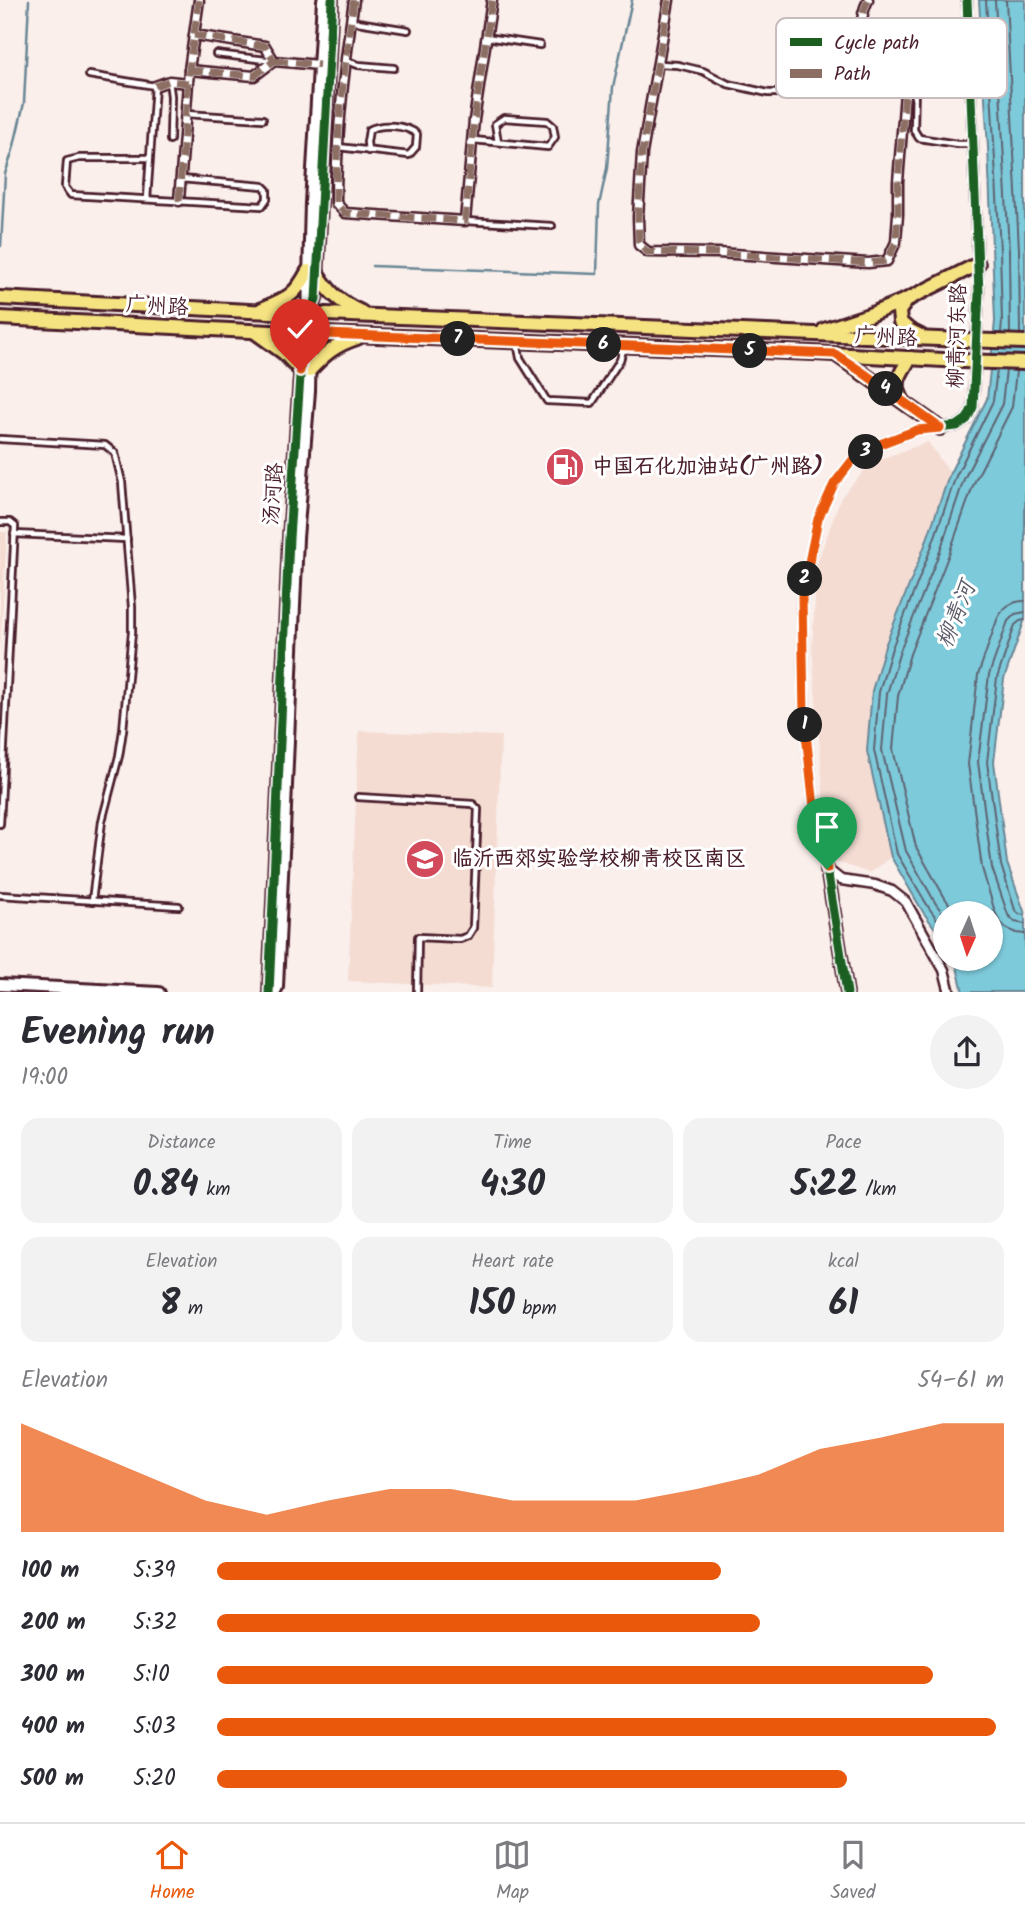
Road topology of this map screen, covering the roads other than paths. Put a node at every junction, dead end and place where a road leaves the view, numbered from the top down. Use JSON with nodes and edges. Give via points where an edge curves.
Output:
{"nodes":[{"id":1,"x":199,"y":0,"type":"edge"},
{"id":2,"x":323,"y":0,"type":"edge"},
{"id":3,"x":332,"y":0,"type":"edge"},
{"id":4,"x":354,"y":0,"type":"edge"},
{"id":5,"x":492,"y":0,"type":"edge"},
{"id":6,"x":669,"y":0,"type":"edge"},
{"id":7,"x":868,"y":0,"type":"edge"},
{"id":8,"x":967,"y":0,"type":"edge"},
{"id":9,"x":862,"y":18,"type":"edge"},
{"id":10,"x":968,"y":18,"type":"edge"},
{"id":11,"x":351,"y":21,"type":"junction"},
{"id":12,"x":408,"y":30,"type":"dead end"},
{"id":13,"x":194,"y":35,"type":"junction"},
{"id":14,"x":486,"y":37,"type":"junction"},
{"id":15,"x":540,"y":45,"type":"dead end"},
{"id":16,"x":216,"y":54,"type":"dead end"},
{"id":17,"x":274,"y":61,"type":"junction"},
{"id":18,"x":346,"y":61,"type":"junction"},
{"id":19,"x":658,"y":64,"type":"junction"},
{"id":20,"x":319,"y":65,"type":"junction"},
{"id":21,"x":394,"y":68,"type":"dead end"},
{"id":22,"x":189,"y":70,"type":"junction"},
{"id":23,"x":89,"y":75,"type":"dead end"},
{"id":24,"x":169,"y":81,"type":"junction"},
{"id":25,"x":188,"y":83,"type":"junction"},
{"id":26,"x":155,"y":86,"type":"junction"},
{"id":27,"x":776,"y":93,"type":"edge"},
{"id":28,"x":904,"y":98,"type":"edge"},
{"id":29,"x":915,"y":98,"type":"edge"},
{"id":30,"x":971,"y":98,"type":"edge"},
{"id":31,"x":186,"y":114,"type":"junction"},
{"id":32,"x":263,"y":119,"type":"dead end"},
{"id":33,"x":170,"y":140,"type":"dead end"},
{"id":34,"x":472,"y":140,"type":"junction"},
{"id":35,"x":498,"y":142,"type":"junction"},
{"id":36,"x":973,"y":144,"type":"junction"},
{"id":37,"x":338,"y":147,"type":"junction"},
{"id":38,"x":368,"y":151,"type":"junction"},
{"id":39,"x":149,"y":158,"type":"junction"},
{"id":40,"x":181,"y":179,"type":"junction"},
{"id":41,"x":146,"y":199,"type":"junction"},
{"id":42,"x":179,"y":201,"type":"junction"},
{"id":43,"x":465,"y":220,"type":"junction"},
{"id":44,"x":552,"y":226,"type":"dead end"},
{"id":45,"x":978,"y":264,"type":"junction"},
{"id":46,"x":312,"y":272,"type":"junction"},
{"id":47,"x":0,"y":298,"type":"edge"},
{"id":48,"x":908,"y":299,"type":"junction"},
{"id":49,"x":256,"y":311,"type":"junction"},
{"id":50,"x":368,"y":315,"type":"junction"},
{"id":51,"x":0,"y":318,"type":"edge"},
{"id":52,"x":308,"y":322,"type":"junction"},
{"id":53,"x":255,"y":332,"type":"junction"},
{"id":54,"x":816,"y":333,"type":"junction"},
{"id":55,"x":363,"y":335,"type":"junction"},
{"id":56,"x":924,"y":338,"type":"junction"},
{"id":57,"x":517,"y":342,"type":"junction"},
{"id":58,"x":1025,"y":342,"type":"edge"},
{"id":59,"x":625,"y":346,"type":"junction"},
{"id":60,"x":835,"y":354,"type":"junction"},
{"id":61,"x":910,"y":358,"type":"junction"},
{"id":62,"x":1025,"y":363,"type":"edge"},
{"id":63,"x":305,"y":371,"type":"junction"},
{"id":64,"x":903,"y":401,"type":"junction"},
{"id":65,"x":940,"y":428,"type":"junction"},
{"id":66,"x":0,"y":439,"type":"edge"},
{"id":67,"x":0,"y":522,"type":"edge"},
{"id":68,"x":14,"y":534,"type":"junction"},
{"id":69,"x":127,"y":539,"type":"junction"},
{"id":70,"x":358,"y":797,"type":"dead end"},
{"id":71,"x":0,"y":824,"type":"edge"},
{"id":72,"x":827,"y":869,"type":"junction"},
{"id":73,"x":0,"y":895,"type":"edge"},
{"id":74,"x":92,"y":901,"type":"junction"},
{"id":75,"x":179,"y":906,"type":"dead end"},
{"id":76,"x":0,"y":985,"type":"edge"},
{"id":77,"x":159,"y":992,"type":"edge"},
{"id":78,"x":269,"y":992,"type":"edge"},
{"id":79,"x":274,"y":992,"type":"edge"},
{"id":80,"x":417,"y":992,"type":"edge"},
{"id":81,"x":847,"y":992,"type":"edge"},
{"id":82,"x":950,"y":992,"type":"edge"}],
"edges":[{"from":1,"to":13,"type":"street"},
{"from":2,"to":20,"type":"street","name":"汤河路"},
{"from":3,"to":46,"type":"street","name":"汤河路"},
{"from":4,"to":11,"type":"street"},
{"from":5,"to":14,"type":"street"},
{"from":6,"to":19,"type":"street"},
{"from":7,"to":9,"type":"street"},
{"from":8,"to":10,"type":"street","name":"柳青河东路"},
{"from":11,"to":12,"type":"lane"},
{"from":11,"to":18,"type":"street"},
{"from":13,"to":17,"type":"street","via":[[265,46]]},
{"from":13,"to":22,"type":"street"},
{"from":14,"to":15,"type":"lane"},
{"from":14,"to":34,"type":"street"},
{"from":16,"to":17,"type":"lane"},
{"from":17,"to":20,"type":"street"},
{"from":17,"to":22,"type":"street","via":[[254,76]]},
{"from":18,"to":21,"type":"lane"},
{"from":18,"to":37,"type":"street"},
{"from":19,"to":27,"type":"lane","via":[[703,71],[728,84]]},
{"from":19,"to":28,"type":"street","via":[[642,153],[638,217],[639,245],[648,252],[887,261],[896,242]]},
{"from":20,"to":46,"type":"street","name":"汤河路"},
{"from":22,"to":25,"type":"street"},
{"from":23,"to":26,"type":"lane"},
{"from":24,"to":25,"type":"street"},
{"from":24,"to":26,"type":"street"},
{"from":24,"to":33,"type":"lane"},
{"from":25,"to":31,"type":"street"},
{"from":26,"to":39,"type":"lane"},
{"from":29,"to":36,"type":"lane","via":[[914,130],[919,138]]},
{"from":30,"to":36,"type":"street","name":"柳青河东路"},
{"from":31,"to":32,"type":"lane"},
{"from":31,"to":40,"type":"street"},
{"from":34,"to":35,"type":"lane"},
{"from":34,"to":43,"type":"street"},
{"from":35,"to":35,"type":"lane","via":[[548,147],[555,136],[547,121],[504,118],[495,124]]},
{"from":36,"to":45,"type":"street","name":"柳青河东路"},
{"from":37,"to":38,"type":"lane"},
{"from":37,"to":43,"type":"street","via":[[336,203],[345,213]]},
{"from":38,"to":38,"type":"lane","via":[[409,155],[416,147],[417,134],[411,129],[378,125],[369,130]]},
{"from":39,"to":41,"type":"lane"},
{"from":39,"to":41,"type":"lane","via":[[67,161],[65,187],[71,195]]},
{"from":40,"to":42,"type":"street"},
{"from":40,"to":42,"type":"lane","via":[[262,186],[267,199],[261,206]]},
{"from":41,"to":42,"type":"lane"},
{"from":43,"to":44,"type":"lane"},
{"from":45,"to":48,"type":"main road"},
{"from":45,"to":65,"type":"street","name":"柳青河东路","via":[[973,407],[957,426]]},
{"from":46,"to":49,"type":"main road","via":[[289,297]]},
{"from":46,"to":50,"type":"main road","via":[[328,292]]},
{"from":46,"to":52,"type":"street","name":"汤河路","via":[[316,299]]},
{"from":47,"to":49,"type":"main road","name":"广州路"},
{"from":48,"to":54,"type":"main road"},
{"from":48,"to":56,"type":"main road","via":[[899,311],[900,322]]},
{"from":49,"to":52,"type":"main road","name":"广州路","via":[[290,313]]},
{"from":50,"to":52,"type":"main road","name":"广州路","via":[[326,313]]},
{"from":50,"to":54,"type":"main road","name":"广州路"},
{"from":51,"to":53,"type":"main road","name":"广州路"},
{"from":52,"to":53,"type":"main road","name":"广州路","via":[[289,334]]},
{"from":52,"to":55,"type":"main road","name":"广州路","via":[[326,334]]},
{"from":52,"to":63,"type":"street","name":"汤河路","via":[[302,347]]},
{"from":53,"to":63,"type":"main road"},
{"from":54,"to":56,"type":"main road","name":"广州路"},
{"from":55,"to":57,"type":"main road","name":"广州路"},
{"from":55,"to":63,"type":"main road","via":[[340,343]]},
{"from":56,"to":58,"type":"main road","name":"广州路","bridge":true},
{"from":57,"to":59,"type":"main road","name":"广州路"},
{"from":57,"to":59,"type":"lane","via":[[520,358],[547,401],[592,403]]},
{"from":59,"to":60,"type":"main road","name":"广州路"},
{"from":60,"to":61,"type":"main road","name":"广州路"},
{"from":60,"to":64,"type":"main road"},
{"from":61,"to":62,"type":"main road","name":"广州路","bridge":true},
{"from":61,"to":64,"type":"main road","via":[[898,378],[897,391]]},
{"from":63,"to":78,"type":"street","name":"汤河路","via":[[283,649]]},
{"from":63,"to":79,"type":"street","name":"汤河路"},
{"from":64,"to":65,"type":"main road"},
{"from":65,"to":72,"type":"street","name":"柳青河东路","via":[[917,430],[855,457],[834,484],[818,519],[802,596],[803,704],[817,834]]},
{"from":66,"to":69,"type":"lane","via":[[111,448],[122,482]]},
{"from":67,"to":68,"type":"lane","via":[[15,526]]},
{"from":68,"to":69,"type":"lane"},
{"from":68,"to":71,"type":"lane"},
{"from":69,"to":74,"type":"lane","via":[[132,632],[123,730],[102,821]]},
{"from":70,"to":80,"type":"lane","via":[[473,804],[478,809],[473,928],[460,939],[418,937]]},
{"from":72,"to":81,"type":"street"},
{"from":72,"to":82,"type":"street","via":[[841,880],[875,885],[906,902],[944,970]]},
{"from":73,"to":74,"type":"lane"},
{"from":74,"to":75,"type":"lane"},
{"from":76,"to":77,"type":"street"}]}
